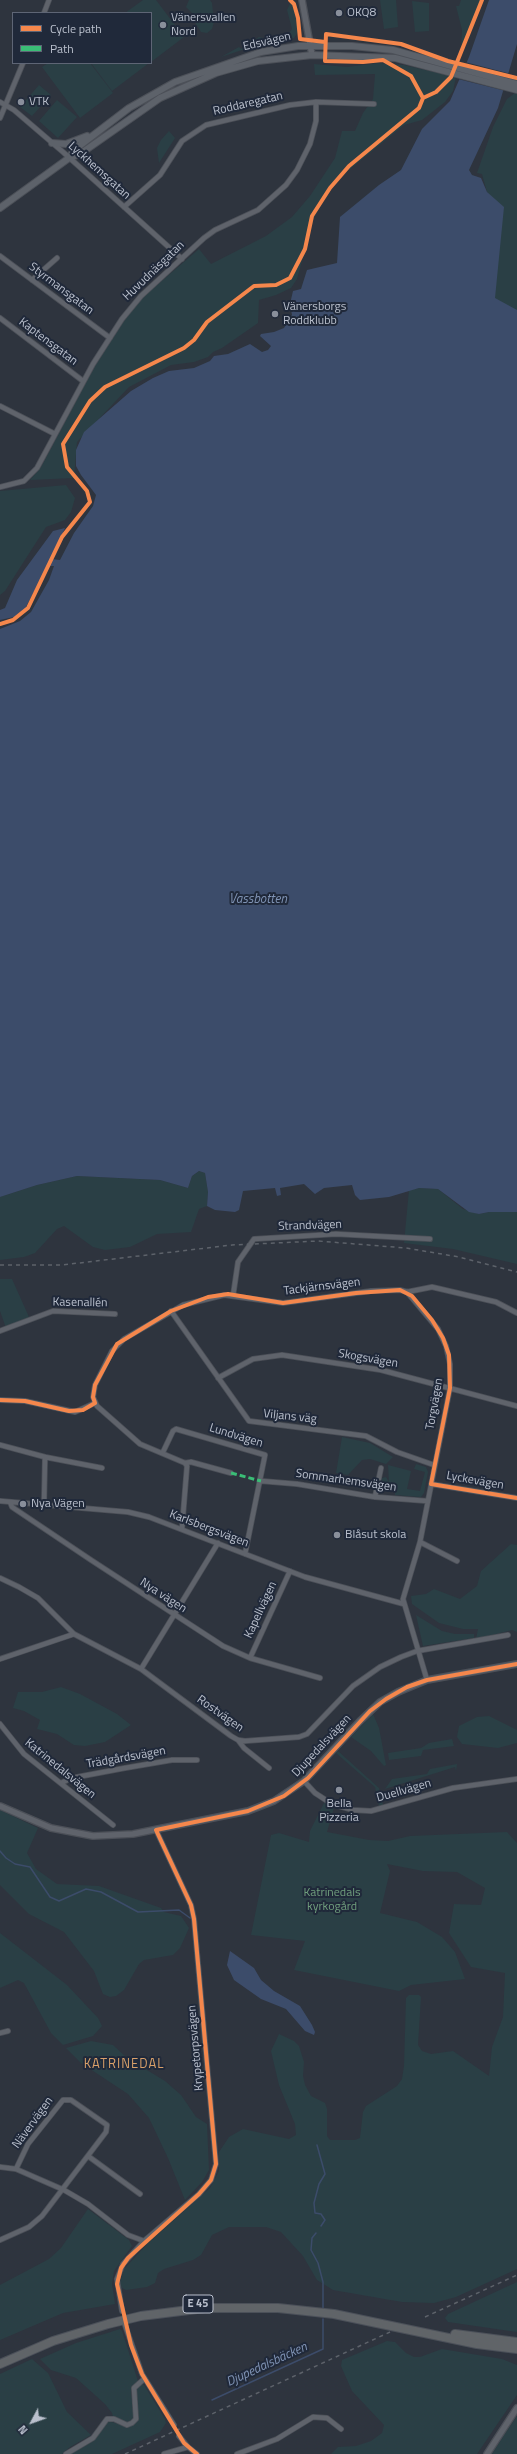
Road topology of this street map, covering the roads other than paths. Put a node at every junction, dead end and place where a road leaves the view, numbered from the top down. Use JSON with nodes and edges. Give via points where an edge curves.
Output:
{"nodes":[{"id":1,"x":49,"y":0,"type":"edge"},
{"id":2,"x":302,"y":0,"type":"edge"},
{"id":3,"x":44,"y":12,"type":"edge"},
{"id":4,"x":310,"y":45,"type":"junction"},
{"id":5,"x":312,"y":54,"type":"junction"},
{"id":6,"x":23,"y":64,"type":"edge"},
{"id":7,"x":446,"y":68,"type":"junction"},
{"id":8,"x":517,"y":88,"type":"edge"},
{"id":9,"x":0,"y":102,"type":"edge"},
{"id":10,"x":316,"y":102,"type":"junction"},
{"id":11,"x":374,"y":104,"type":"dead end"},
{"id":12,"x":6,"y":105,"type":"junction"},
{"id":13,"x":0,"y":118,"type":"edge"},
{"id":14,"x":98,"y":131,"type":"junction"},
{"id":15,"x":52,"y":143,"type":"junction"},
{"id":16,"x":69,"y":158,"type":"junction"},
{"id":17,"x":124,"y":206,"type":"junction"},
{"id":18,"x":0,"y":208,"type":"edge"},
{"id":19,"x":0,"y":256,"type":"edge"},
{"id":20,"x":58,"y":258,"type":"dead end"},
{"id":21,"x":182,"y":259,"type":"junction"},
{"id":22,"x":32,"y":280,"type":"junction"},
{"id":23,"x":0,"y":318,"type":"edge"},
{"id":24,"x":110,"y":338,"type":"junction"},
{"id":25,"x":83,"y":381,"type":"junction"},
{"id":26,"x":0,"y":406,"type":"edge"},
{"id":27,"x":55,"y":434,"type":"junction"},
{"id":28,"x":0,"y":487,"type":"edge"},
{"id":29,"x":430,"y":1239,"type":"dead end"},
{"id":30,"x":407,"y":1292,"type":"junction"},
{"id":31,"x":233,"y":1296,"type":"junction"},
{"id":32,"x":171,"y":1311,"type":"junction"},
{"id":33,"x":517,"y":1313,"type":"edge"},
{"id":34,"x":115,"y":1314,"type":"dead end"},
{"id":35,"x":0,"y":1331,"type":"edge"},
{"id":36,"x":218,"y":1378,"type":"junction"},
{"id":37,"x":450,"y":1388,"type":"junction"},
{"id":38,"x":0,"y":1400,"type":"edge"},
{"id":39,"x":95,"y":1403,"type":"junction"},
{"id":40,"x":517,"y":1406,"type":"edge"},
{"id":41,"x":0,"y":1445,"type":"edge"},
{"id":42,"x":163,"y":1452,"type":"junction"},
{"id":43,"x":45,"y":1457,"type":"junction"},
{"id":44,"x":185,"y":1463,"type":"junction"},
{"id":45,"x":434,"y":1465,"type":"junction"},
{"id":46,"x":102,"y":1468,"type":"dead end"},
{"id":47,"x":381,"y":1468,"type":"dead end"},
{"id":48,"x":231,"y":1473,"type":"dead end"},
{"id":49,"x":261,"y":1481,"type":"junction"},
{"id":50,"x":430,"y":1484,"type":"junction"},
{"id":51,"x":375,"y":1497,"type":"junction"},
{"id":52,"x":517,"y":1498,"type":"edge"},
{"id":53,"x":0,"y":1501,"type":"edge"},
{"id":54,"x":427,"y":1501,"type":"junction"},
{"id":55,"x":10,"y":1502,"type":"junction"},
{"id":56,"x":44,"y":1505,"type":"junction"},
{"id":57,"x":182,"y":1528,"type":"junction"},
{"id":58,"x":420,"y":1542,"type":"junction"},
{"id":59,"x":218,"y":1543,"type":"junction"},
{"id":60,"x":245,"y":1554,"type":"junction"},
{"id":61,"x":458,"y":1560,"type":"dead end"},
{"id":62,"x":290,"y":1571,"type":"junction"},
{"id":63,"x":0,"y":1578,"type":"edge"},
{"id":64,"x":404,"y":1604,"type":"junction"},
{"id":65,"x":176,"y":1616,"type":"junction"},
{"id":66,"x":74,"y":1634,"type":"junction"},
{"id":67,"x":508,"y":1635,"type":"dead end"},
{"id":68,"x":418,"y":1651,"type":"junction"},
{"id":69,"x":250,"y":1658,"type":"junction"},
{"id":70,"x":0,"y":1659,"type":"edge"},
{"id":71,"x":517,"y":1664,"type":"edge"},
{"id":72,"x":141,"y":1669,"type":"junction"},
{"id":73,"x":320,"y":1678,"type":"dead end"},
{"id":74,"x":427,"y":1680,"type":"junction"},
{"id":75,"x":0,"y":1724,"type":"edge"},
{"id":76,"x":238,"y":1740,"type":"junction"},
{"id":77,"x":197,"y":1760,"type":"dead end"},
{"id":78,"x":269,"y":1768,"type":"dead end"},
{"id":79,"x":517,"y":1779,"type":"edge"},
{"id":80,"x":304,"y":1781,"type":"junction"},
{"id":81,"x":61,"y":1783,"type":"junction"},
{"id":82,"x":0,"y":1806,"type":"edge"},
{"id":83,"x":113,"y":1825,"type":"dead end"},
{"id":84,"x":156,"y":1830,"type":"junction"},
{"id":85,"x":8,"y":2031,"type":"dead end"},
{"id":86,"x":0,"y":2033,"type":"edge"},
{"id":87,"x":88,"y":2156,"type":"junction"},
{"id":88,"x":0,"y":2167,"type":"edge"},
{"id":89,"x":16,"y":2169,"type":"junction"},
{"id":90,"x":64,"y":2190,"type":"junction"},
{"id":91,"x":140,"y":2194,"type":"dead end"},
{"id":92,"x":0,"y":2240,"type":"edge"},
{"id":93,"x":144,"y":2241,"type":"junction"},
{"id":94,"x":122,"y":2311,"type":"dead end"},
{"id":95,"x":125,"y":2325,"type":"dead end"},
{"id":96,"x":516,"y":2348,"type":"edge"},
{"id":97,"x":0,"y":2358,"type":"edge"},
{"id":98,"x":0,"y":2364,"type":"edge"},
{"id":99,"x":144,"y":2379,"type":"junction"},
{"id":100,"x":517,"y":2408,"type":"edge"},
{"id":101,"x":174,"y":2425,"type":"dead end"},
{"id":102,"x":341,"y":2429,"type":"dead end"},
{"id":103,"x":180,"y":2436,"type":"dead end"},
{"id":104,"x":188,"y":2447,"type":"junction"},
{"id":105,"x":66,"y":2454,"type":"edge"},
{"id":106,"x":164,"y":2454,"type":"edge"},
{"id":107,"x":197,"y":2454,"type":"edge"},
{"id":108,"x":237,"y":2454,"type":"edge"},
{"id":109,"x":487,"y":2454,"type":"edge"}],
"edges":[{"from":1,"to":3,"type":"street"},
{"from":2,"to":4,"type":"street"},
{"from":4,"to":5,"type":"street"},
{"from":4,"to":7,"type":"main road","name":"Edsvägen","via":[[393,50]]},
{"from":4,"to":14,"type":"main road","name":"Edsvägen","via":[[261,52],[175,82],[129,108]]},
{"from":5,"to":7,"type":"main road","name":"Edsvägen","via":[[395,58]]},
{"from":5,"to":16,"type":"main road","name":"Edsvägen","via":[[258,62],[216,73],[179,88],[142,109],[80,154]]},
{"from":6,"to":12,"type":"street"},
{"from":7,"to":8,"type":"main road","name":"Edsvägen"},
{"from":9,"to":12,"type":"street","name":"Lyckhemsgatan"},
{"from":10,"to":11,"type":"street","name":"Roddaregatan"},
{"from":10,"to":17,"type":"street","name":"Roddaregatan","via":[[257,111],[217,121],[197,130],[182,141],[160,175]]},
{"from":10,"to":21,"type":"street","name":"Huvudnäsgatan","via":[[316,121],[310,144],[286,185],[258,210],[211,233]]},
{"from":12,"to":13,"type":"street"},
{"from":12,"to":15,"type":"street","name":"Lyckhemsgatan"},
{"from":14,"to":15,"type":"main road","via":[[71,143]]},
{"from":14,"to":16,"type":"main road","name":"Edsvägen","via":[[74,150]]},
{"from":15,"to":16,"type":"street","name":"Lyckhemsgatan"},
{"from":16,"to":17,"type":"street","name":"Lyckhemsgatan"},
{"from":16,"to":18,"type":"main road","name":"Edsvägen"},
{"from":17,"to":21,"type":"street","name":"Lyckhemsgatan"},
{"from":19,"to":22,"type":"street","name":"Styrmansgatan"},
{"from":20,"to":22,"type":"street"},
{"from":21,"to":24,"type":"street","name":"Huvudnäsgatan","via":[[141,296]]},
{"from":22,"to":24,"type":"street","name":"Styrmansgatan"},
{"from":23,"to":25,"type":"street","name":"Kaptensgatan"},
{"from":24,"to":25,"type":"street","name":"Huvudnäsgatan"},
{"from":25,"to":27,"type":"street","name":"Huvudnäsgatan"},
{"from":26,"to":27,"type":"street"},
{"from":27,"to":28,"type":"street","name":"Huvudnäsgatan","via":[[30,476],[18,483]]},
{"from":29,"to":31,"type":"street","name":"Strandvägen","via":[[336,1234],[254,1239],[238,1262]]},
{"from":30,"to":31,"type":"street","name":"Tackjärnsvägen","via":[[371,1291],[284,1303]]},
{"from":30,"to":33,"type":"street","name":"Tackjärnsvägen","via":[[428,1287],[444,1288],[496,1302]]},
{"from":30,"to":37,"type":"street","name":"Torgvägen","via":[[432,1320],[443,1338],[450,1364]]},
{"from":31,"to":32,"type":"street","name":"Tackjärnsvägen","via":[[224,1294],[208,1297]]},
{"from":32,"to":36,"type":"street","name":"Viljans väg"},
{"from":32,"to":39,"type":"street","name":"Tackjärnsvägen","via":[[114,1347],[95,1385]]},
{"from":34,"to":35,"type":"street","name":"Kasenallén","via":[[53,1311]]},
{"from":36,"to":37,"type":"street","name":"Skogsvägen","via":[[253,1359],[282,1355],[381,1370]]},
{"from":36,"to":45,"type":"street","name":"Viljans väg","via":[[242,1414],[252,1422],[366,1436],[397,1452]]},
{"from":37,"to":40,"type":"street","name":"Skogsvägen"},
{"from":37,"to":45,"type":"street","name":"Torgvägen"},
{"from":38,"to":39,"type":"street","via":[[25,1401],[75,1412]]},
{"from":39,"to":42,"type":"street","via":[[135,1441]]},
{"from":41,"to":43,"type":"street"},
{"from":42,"to":44,"type":"street"},
{"from":42,"to":49,"type":"street","name":"Lundvägen","via":[[176,1429],[264,1454],[266,1457]]},
{"from":43,"to":46,"type":"street"},
{"from":43,"to":56,"type":"street"},
{"from":44,"to":48,"type":"street","via":[[190,1462]]},
{"from":44,"to":57,"type":"street","via":[[187,1466]]},
{"from":45,"to":50,"type":"street","name":"Torgvägen"},
{"from":47,"to":51,"type":"street"},
{"from":49,"to":51,"type":"street","name":"Sommarhemsvägen","via":[[302,1484]]},
{"from":49,"to":60,"type":"street","name":"Lundvägen"},
{"from":50,"to":52,"type":"street","name":"Lyckevägen"},
{"from":50,"to":54,"type":"street","name":"Torgvägen"},
{"from":51,"to":54,"type":"street","name":"Sommarhemsvägen"},
{"from":53,"to":55,"type":"street","name":"Karlsbergsvägen"},
{"from":54,"to":58,"type":"street","name":"Torgvägen"},
{"from":55,"to":56,"type":"street","name":"Karlsbergsvägen"},
{"from":55,"to":65,"type":"street","name":"Nya vägen","via":[[12,1507]]},
{"from":56,"to":57,"type":"street","name":"Karlsbergsvägen","via":[[128,1512]]},
{"from":57,"to":59,"type":"street","name":"Karlsbergsvägen"},
{"from":58,"to":61,"type":"street"},
{"from":58,"to":64,"type":"street","name":"Torgvägen","via":[[404,1595]]},
{"from":59,"to":60,"type":"street","name":"Karlsbergsvägen"},
{"from":59,"to":65,"type":"street"},
{"from":60,"to":62,"type":"street","name":"Karlsbergsvägen"},
{"from":62,"to":64,"type":"street","name":"Karlsbergsvägen"},
{"from":62,"to":69,"type":"street","name":"Kapellvägen"},
{"from":63,"to":66,"type":"street","name":"Rostvägen","via":[[38,1598]]},
{"from":64,"to":68,"type":"street","name":"Torgvägen"},
{"from":65,"to":69,"type":"street","name":"Nya vägen","via":[[223,1646]]},
{"from":65,"to":72,"type":"street"},
{"from":66,"to":70,"type":"street"},
{"from":66,"to":72,"type":"street","name":"Rostvägen"},
{"from":67,"to":68,"type":"street","name":"Rostvägen"},
{"from":68,"to":74,"type":"street","name":"Torgvägen"},
{"from":68,"to":76,"type":"street","name":"Rostvägen","via":[[392,1661],[361,1680],[304,1736]]},
{"from":69,"to":73,"type":"street","name":"Nya vägen"},
{"from":71,"to":74,"type":"street","name":"Djupedalsvägen"},
{"from":72,"to":76,"type":"street","name":"Rostvägen"},
{"from":74,"to":80,"type":"street","name":"Djupedalsvägen","via":[[398,1692],[375,1706]]},
{"from":75,"to":81,"type":"street","name":"Katrinedalsvägen","via":[[19,1749]]},
{"from":76,"to":78,"type":"street"},
{"from":77,"to":81,"type":"street","name":"Trädgårdsvägen","via":[[172,1760],[124,1768],[72,1778]]},
{"from":79,"to":80,"type":"street","name":"Duellvägen","via":[[453,1788],[371,1811],[353,1810],[332,1804],[315,1793]]},
{"from":80,"to":84,"type":"street","name":"Djupedalsvägen","via":[[284,1796],[260,1807]]},
{"from":81,"to":83,"type":"street","name":"Katrinedalsvägen"},
{"from":82,"to":84,"type":"street","name":"Djupedalsvägen","via":[[44,1825],[75,1834],[105,1837]]},
{"from":84,"to":93,"type":"street","name":"Krypetorpsvägen","via":[[191,1905],[194,1919],[216,2164],[211,2180],[199,2194]]},
{"from":85,"to":86,"type":"street"},
{"from":87,"to":89,"type":"street","name":"Nävervägen","via":[[106,2132],[107,2125],[66,2099],[59,2102],[28,2144]]},
{"from":87,"to":90,"type":"street","name":"Nävervägen"},
{"from":87,"to":91,"type":"street"},
{"from":88,"to":89,"type":"street"},
{"from":89,"to":90,"type":"street"},
{"from":90,"to":92,"type":"street","name":"Nävervägen","via":[[35,2223]]},
{"from":90,"to":93,"type":"street","via":[[88,2204],[128,2235]]},
{"from":93,"to":94,"type":"street","name":"Krypetorpsvägen","via":[[128,2258],[118,2274],[117,2284]]},
{"from":95,"to":99,"type":"street"},
{"from":96,"to":97,"type":"highway","number":"E 45","via":[[323,2307],[277,2303],[205,2303],[140,2312],[79,2327]]},
{"from":96,"to":98,"type":"highway","number":"E 45","via":[[478,2344],[321,2312],[250,2307],[205,2308],[141,2316],[108,2324],[53,2341]]},
{"from":99,"to":101,"type":"street"},
{"from":99,"to":105,"type":"street","via":[[134,2388],[136,2419],[132,2424],[107,2419],[93,2438]]},
{"from":100,"to":109,"type":"street"},
{"from":102,"to":108,"type":"street","via":[[327,2418],[312,2417],[277,2439]]},
{"from":103,"to":104,"type":"street"},
{"from":104,"to":106,"type":"street"},
{"from":104,"to":107,"type":"street"}]}
